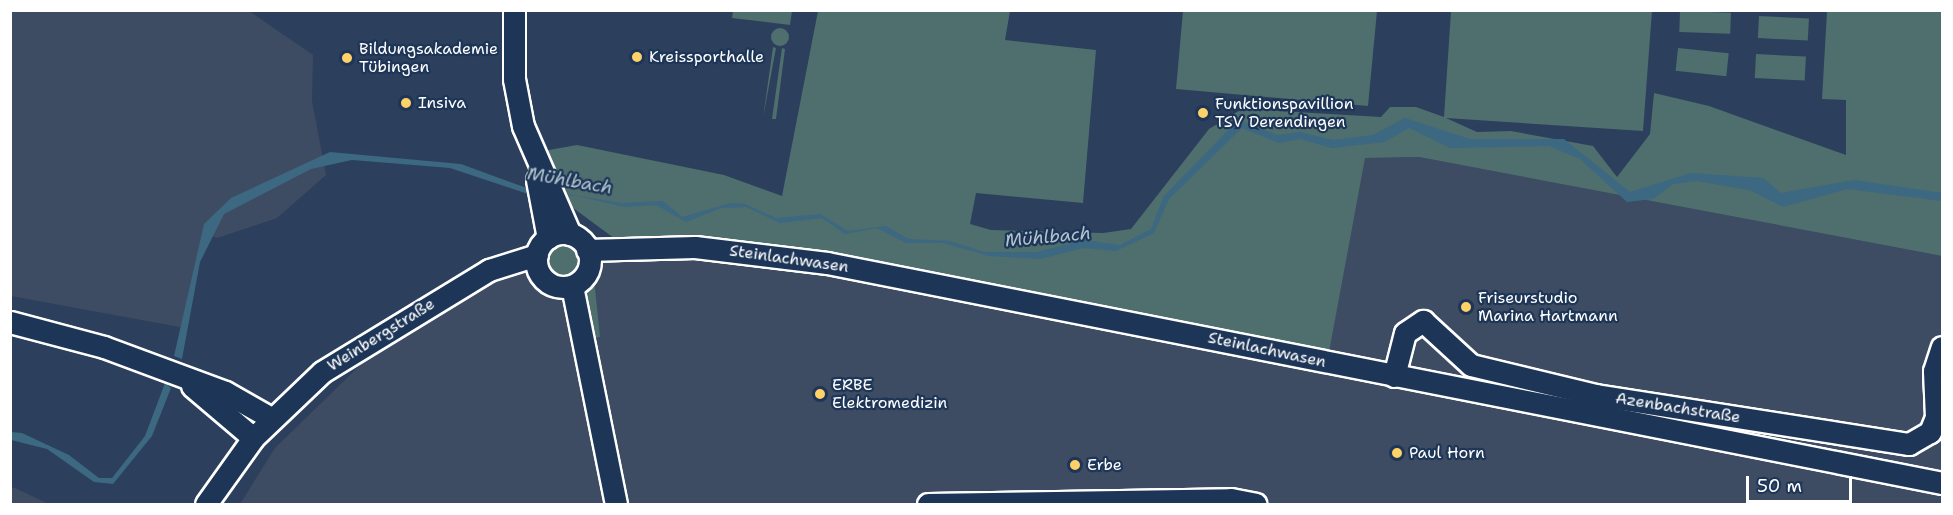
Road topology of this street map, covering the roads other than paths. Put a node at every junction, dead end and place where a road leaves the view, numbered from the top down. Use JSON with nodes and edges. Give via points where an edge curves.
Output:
{"nodes":[{"id":1,"x":514,"y":10,"type":"edge"},
{"id":2,"x":549,"y":205,"type":"junction"},
{"id":3,"x":570,"y":234,"type":"junction"},
{"id":4,"x":587,"y":250,"type":"junction"},
{"id":5,"x":536,"y":258,"type":"junction"},
{"id":6,"x":563,"y":286,"type":"junction"},
{"id":7,"x":11,"y":323,"type":"edge"},
{"id":8,"x":1942,"y":347,"type":"edge"},
{"id":9,"x":1394,"y":376,"type":"junction"},
{"id":10,"x":187,"y":381,"type":"junction"},
{"id":11,"x":271,"y":418,"type":"junction"},
{"id":12,"x":253,"y":438,"type":"junction"},
{"id":13,"x":1942,"y":483,"type":"edge"},
{"id":14,"x":206,"y":504,"type":"edge"},
{"id":15,"x":616,"y":504,"type":"edge"},
{"id":16,"x":928,"y":504,"type":"edge"},
{"id":17,"x":1256,"y":504,"type":"edge"}],
"edges":[{"from":1,"to":2,"type":"street","via":[[514,80],[529,145]]},
{"from":2,"to":3,"type":"street"},
{"from":2,"to":5,"type":"street"},
{"from":3,"to":4,"type":"street"},
{"from":3,"to":5,"type":"street","name":"Weinbergstraße"},
{"from":4,"to":6,"type":"street","via":[[586,274]]},
{"from":4,"to":9,"type":"street","name":"Steinlachwasen","via":[[695,247],[793,257]]},
{"from":5,"to":6,"type":"street"},
{"from":5,"to":11,"type":"street","name":"Weinbergstraße","via":[[469,282],[354,348]]},
{"from":6,"to":15,"type":"street"},
{"from":7,"to":10,"type":"street","via":[[104,347]]},
{"from":8,"to":9,"type":"street","name":"Azenbachstraße","via":[[1934,371],[1936,417],[1930,432],[1910,444],[1596,395],[1471,365],[1431,323],[1409,325]]},
{"from":9,"to":13,"type":"street","name":"Steinlachwasen"},
{"from":10,"to":11,"type":"street","via":[[225,392]]},
{"from":10,"to":12,"type":"street"},
{"from":11,"to":12,"type":"street","name":"Weinbergstraße"},
{"from":12,"to":14,"type":"street","name":"Weinbergstraße"},
{"from":16,"to":17,"type":"street","via":[[1231,499]]}]}
